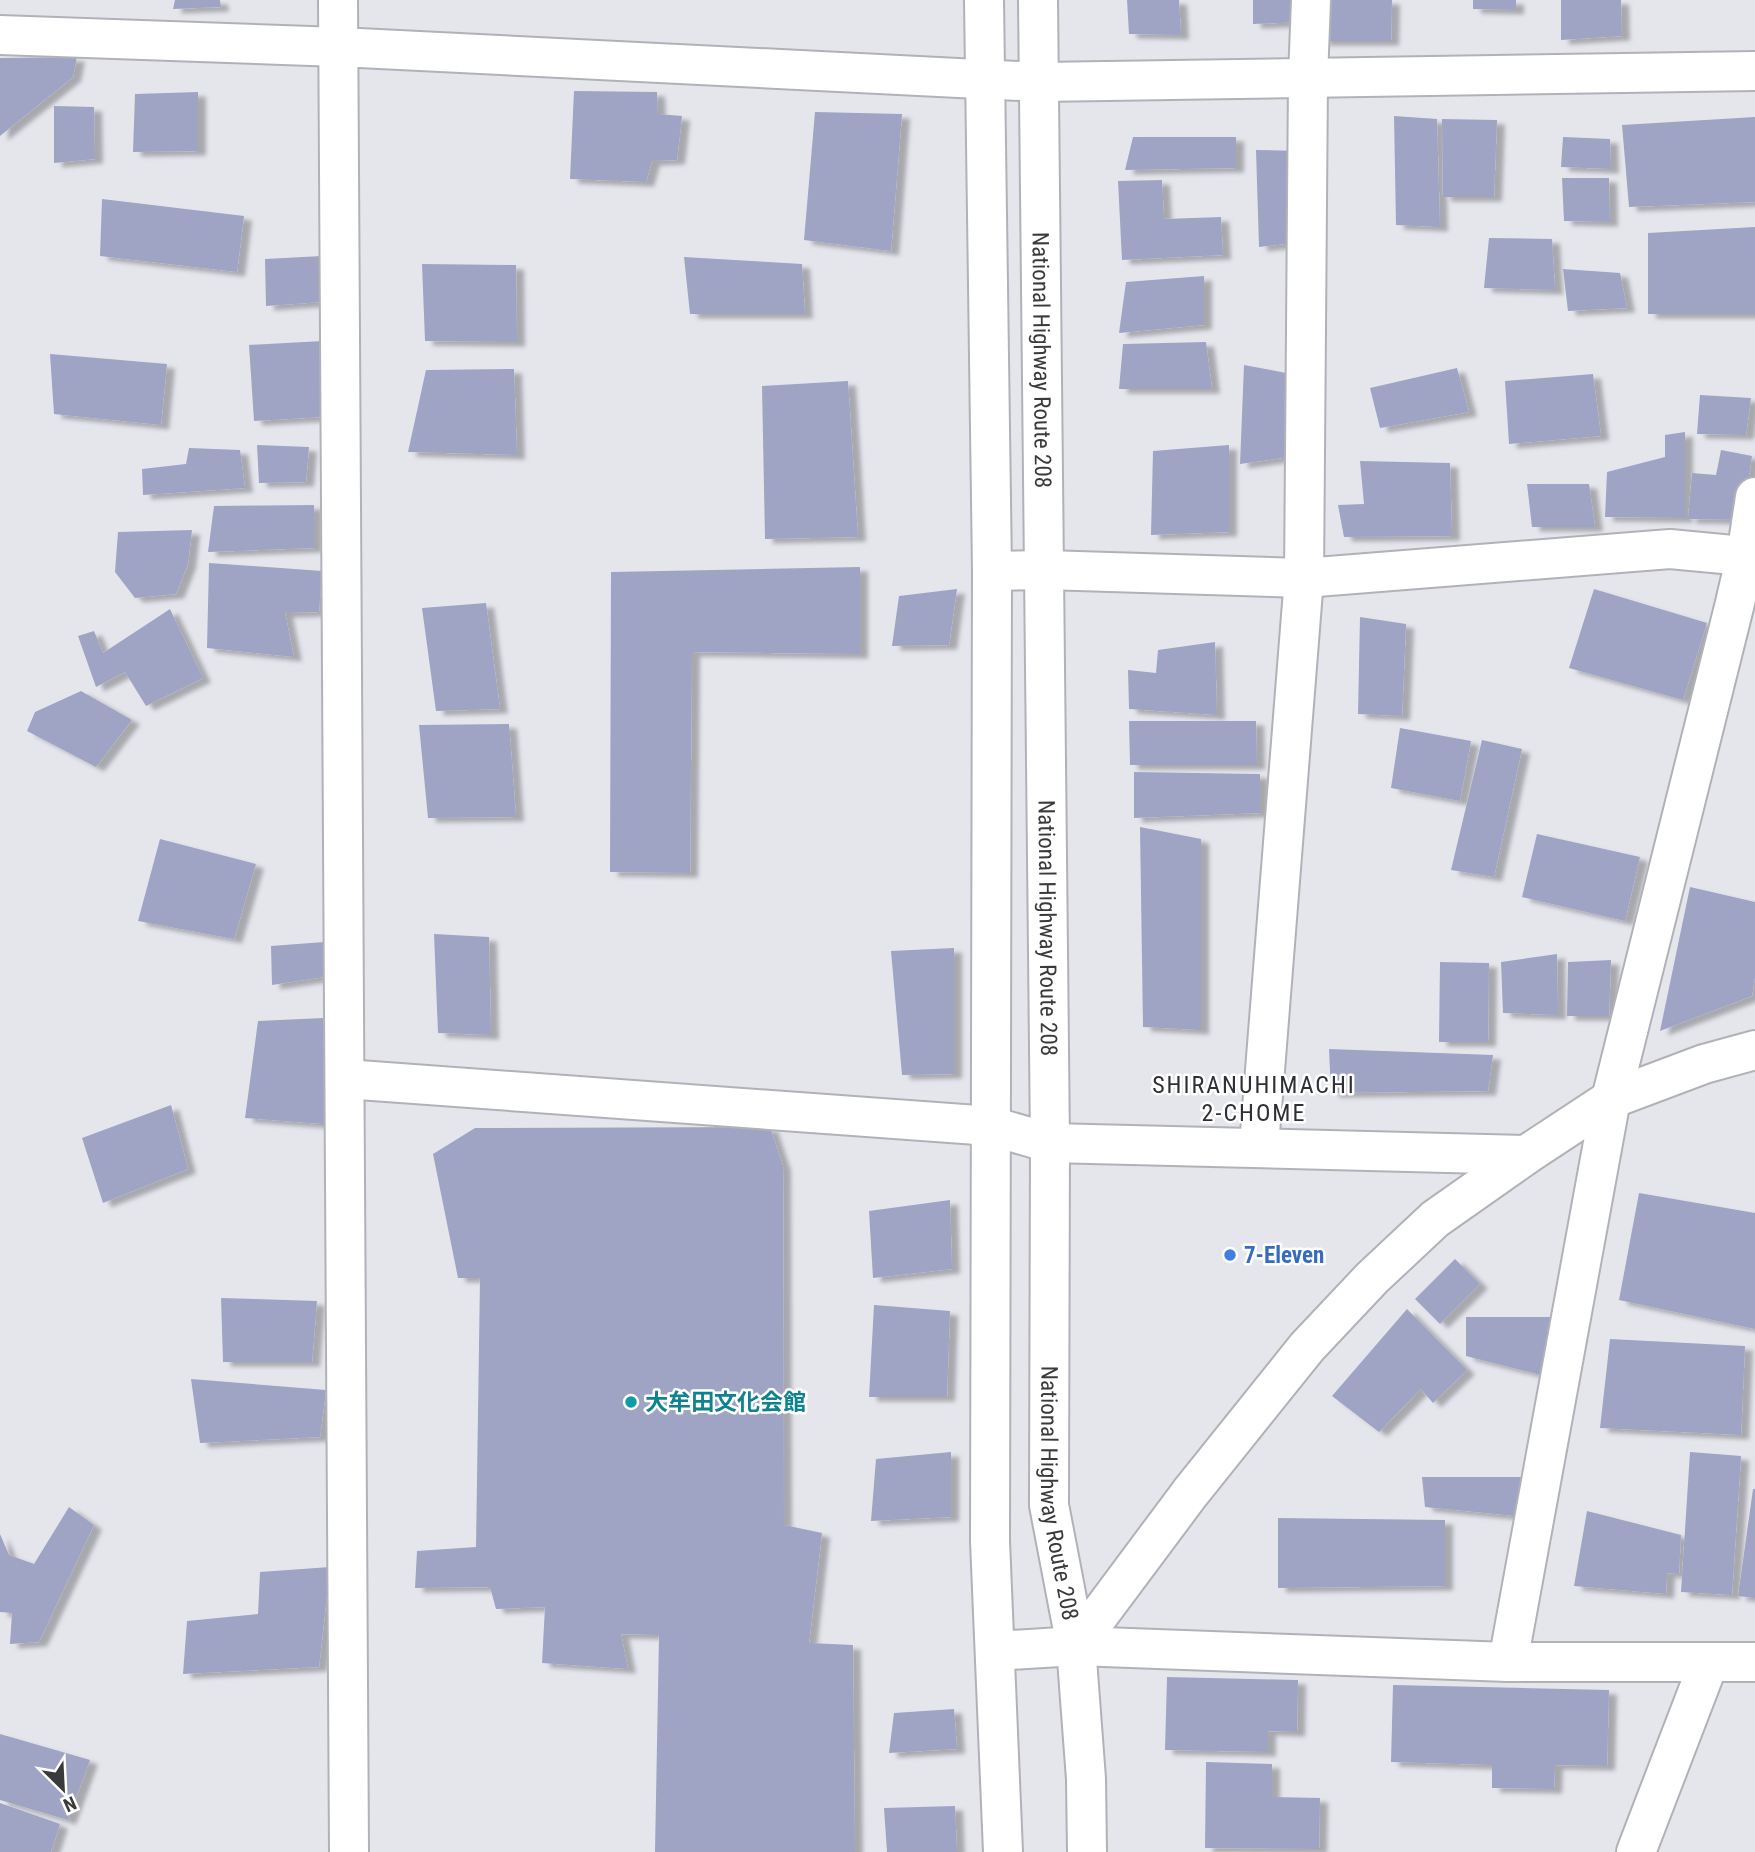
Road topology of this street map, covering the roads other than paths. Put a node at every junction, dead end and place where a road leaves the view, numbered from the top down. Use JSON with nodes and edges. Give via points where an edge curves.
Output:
{"nodes":[{"id":1,"x":338,"y":0,"type":"edge"},
{"id":2,"x":984,"y":0,"type":"edge"},
{"id":3,"x":1038,"y":0,"type":"edge"},
{"id":4,"x":1311,"y":0,"type":"edge"},
{"id":5,"x":0,"y":35,"type":"edge"},
{"id":6,"x":338,"y":47,"type":"junction"},
{"id":7,"x":1755,"y":71,"type":"edge"},
{"id":8,"x":1308,"y":78,"type":"junction"},
{"id":9,"x":985,"y":80,"type":"junction"},
{"id":10,"x":1040,"y":82,"type":"junction"},
{"id":11,"x":1755,"y":497,"type":"edge"},
{"id":12,"x":1751,"y":556,"type":"edge"},
{"id":13,"x":1045,"y":570,"type":"junction"},
{"id":14,"x":992,"y":571,"type":"junction"},
{"id":15,"x":1304,"y":578,"type":"junction"},
{"id":16,"x":1755,"y":1050,"type":"edge"},
{"id":17,"x":345,"y":1079,"type":"junction"},
{"id":18,"x":1611,"y":1098,"type":"junction"},
{"id":19,"x":992,"y":1126,"type":"junction"},
{"id":20,"x":1050,"y":1143,"type":"junction"},
{"id":21,"x":1259,"y":1146,"type":"junction"},
{"id":22,"x":1526,"y":1155,"type":"junction"},
{"id":23,"x":1076,"y":1646,"type":"junction"},
{"id":24,"x":995,"y":1651,"type":"junction"},
{"id":25,"x":1507,"y":1662,"type":"junction"},
{"id":26,"x":1709,"y":1662,"type":"junction"},
{"id":27,"x":1755,"y":1662,"type":"edge"},
{"id":28,"x":349,"y":1852,"type":"edge"},
{"id":29,"x":1003,"y":1852,"type":"edge"},
{"id":30,"x":1087,"y":1852,"type":"edge"},
{"id":31,"x":1636,"y":1852,"type":"edge"}],
"edges":[{"from":1,"to":6,"type":"main road"},
{"from":2,"to":9,"type":"main road"},
{"from":3,"to":10,"type":"main road","name":"National Highway Route 208"},
{"from":4,"to":8,"type":"main road"},
{"from":5,"to":6,"type":"main road"},
{"from":6,"to":9,"type":"main road"},
{"from":6,"to":17,"type":"main road"},
{"from":7,"to":8,"type":"main road"},
{"from":8,"to":10,"type":"main road"},
{"from":8,"to":15,"type":"main road"},
{"from":9,"to":10,"type":"main road"},
{"from":9,"to":14,"type":"main road"},
{"from":10,"to":13,"type":"main road","name":"National Highway Route 208"},
{"from":11,"to":12,"type":"main road"},
{"from":12,"to":15,"type":"main road","via":[[1670,549]]},
{"from":12,"to":18,"type":"main road"},
{"from":13,"to":14,"type":"main road"},
{"from":13,"to":15,"type":"main road"},
{"from":13,"to":20,"type":"main road","name":"National Highway Route 208"},
{"from":14,"to":19,"type":"main road"},
{"from":15,"to":21,"type":"main road"},
{"from":16,"to":18,"type":"main road"},
{"from":17,"to":19,"type":"main road"},
{"from":17,"to":28,"type":"main road"},
{"from":18,"to":22,"type":"main road"},
{"from":18,"to":25,"type":"main road"},
{"from":19,"to":20,"type":"main road"},
{"from":19,"to":24,"type":"main road","via":[[990,1541]]},
{"from":20,"to":21,"type":"main road"},
{"from":20,"to":23,"type":"main road","name":"National Highway Route 208","via":[[1049,1505]]},
{"from":21,"to":22,"type":"main road"},
{"from":22,"to":23,"type":"main road","via":[[1436,1219],[1371,1278],[1307,1347]]},
{"from":23,"to":24,"type":"main road"},
{"from":23,"to":25,"type":"main road"},
{"from":23,"to":30,"type":"main road","name":"National Highway Route 208"},
{"from":24,"to":29,"type":"main road"},
{"from":25,"to":26,"type":"main road"},
{"from":26,"to":27,"type":"main road"},
{"from":26,"to":31,"type":"main road"}]}
